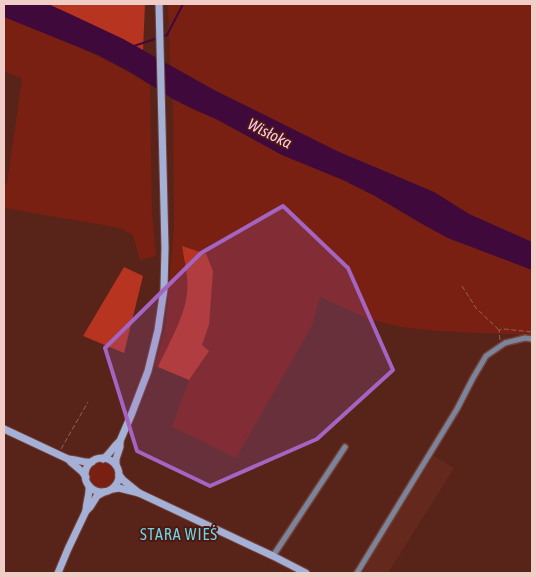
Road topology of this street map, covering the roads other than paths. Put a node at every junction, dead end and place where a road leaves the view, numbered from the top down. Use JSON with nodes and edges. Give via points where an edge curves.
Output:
{"nodes":[{"id":1,"x":159,"y":4,"type":"edge"},
{"id":2,"x":532,"y":339,"type":"edge"},
{"id":3,"x":4,"y":429,"type":"edge"},
{"id":4,"x":120,"y":441,"type":"junction"},
{"id":5,"x":345,"y":447,"type":"dead end"},
{"id":6,"x":103,"y":458,"type":"junction"},
{"id":7,"x":68,"y":459,"type":"junction"},
{"id":8,"x":92,"y":462,"type":"junction"},
{"id":9,"x":116,"y":465,"type":"junction"},
{"id":10,"x":119,"y":476,"type":"junction"},
{"id":11,"x":86,"y":477,"type":"junction"},
{"id":12,"x":88,"y":485,"type":"junction"},
{"id":13,"x":112,"y":489,"type":"junction"},
{"id":14,"x":104,"y":492,"type":"junction"},
{"id":15,"x":139,"y":492,"type":"junction"},
{"id":16,"x":86,"y":511,"type":"junction"},
{"id":17,"x":273,"y":556,"type":"junction"},
{"id":18,"x":58,"y":573,"type":"edge"},
{"id":19,"x":306,"y":573,"type":"edge"},
{"id":20,"x":357,"y":573,"type":"edge"}],
"edges":[{"from":1,"to":4,"type":"main road","via":[[164,288],[148,371]]},
{"from":2,"to":20,"type":"street","via":[[505,343],[486,356]]},
{"from":3,"to":7,"type":"main road"},
{"from":4,"to":6,"type":"main road"},
{"from":4,"to":9,"type":"main road"},
{"from":5,"to":17,"type":"street"},
{"from":6,"to":8,"type":"main road"},
{"from":6,"to":9,"type":"main road"},
{"from":7,"to":8,"type":"main road"},
{"from":7,"to":11,"type":"main road"},
{"from":8,"to":11,"type":"main road"},
{"from":9,"to":10,"type":"main road"},
{"from":10,"to":13,"type":"main road"},
{"from":10,"to":15,"type":"main road"},
{"from":11,"to":12,"type":"main road"},
{"from":12,"to":14,"type":"main road","via":[[95,491]]},
{"from":12,"to":16,"type":"main road","via":[[90,492]]},
{"from":13,"to":14,"type":"main road"},
{"from":13,"to":15,"type":"main road"},
{"from":14,"to":16,"type":"main road"},
{"from":15,"to":17,"type":"main road"},
{"from":16,"to":18,"type":"main road"},
{"from":17,"to":19,"type":"main road"}]}
